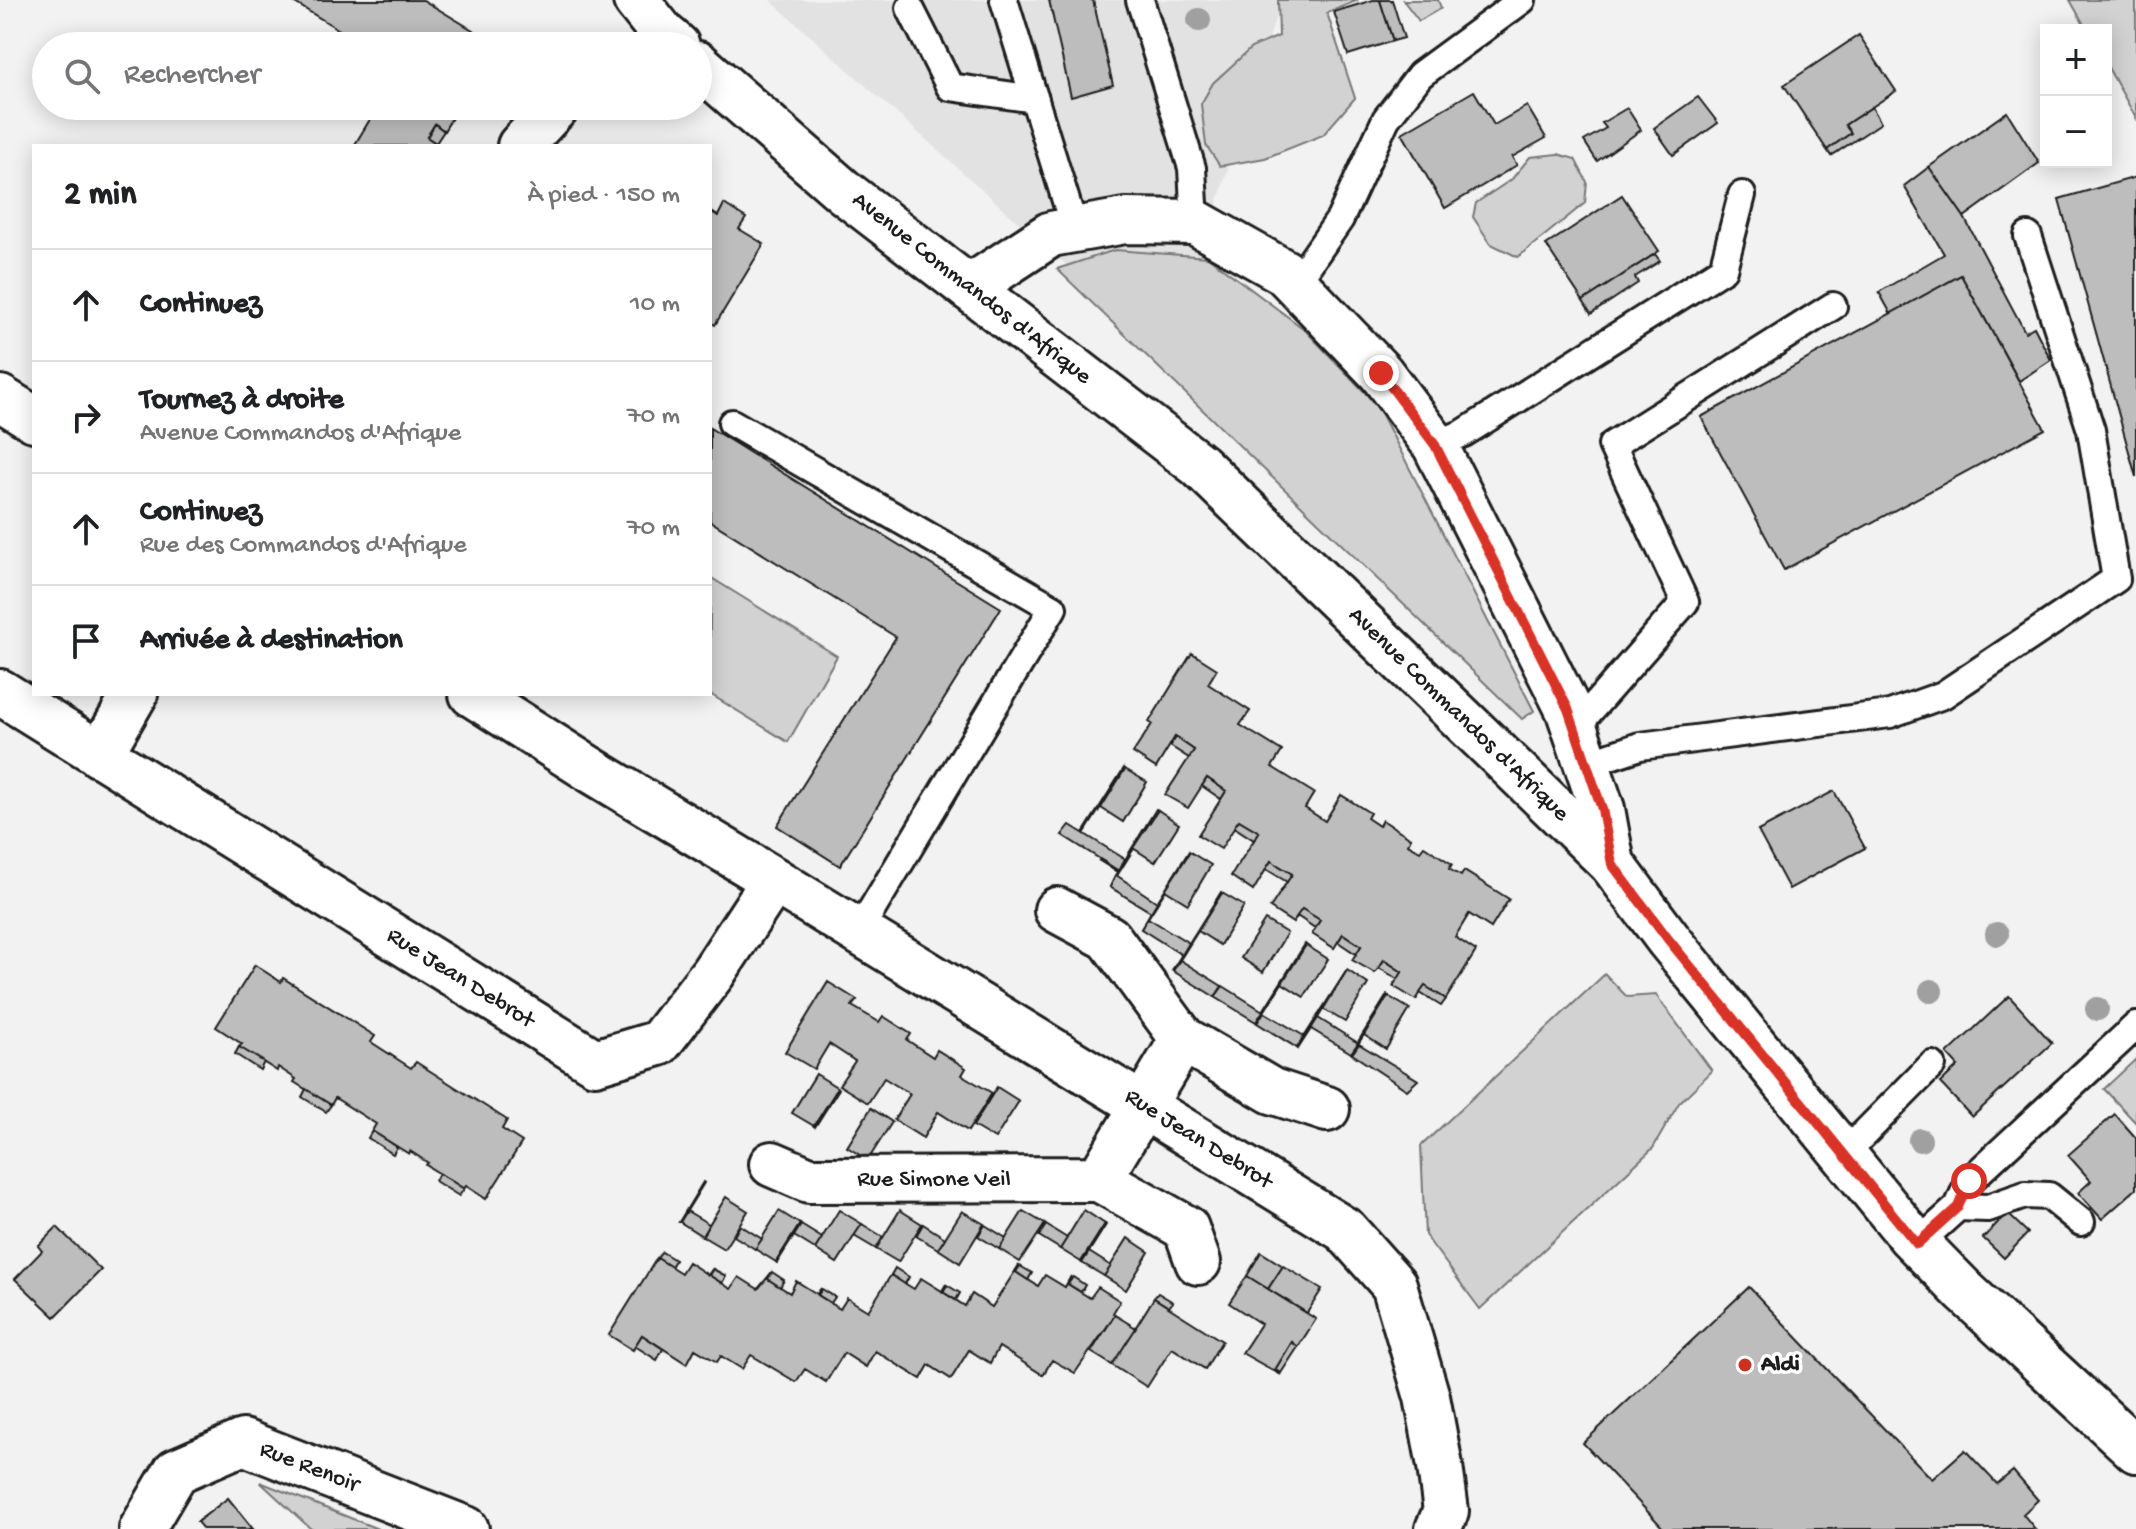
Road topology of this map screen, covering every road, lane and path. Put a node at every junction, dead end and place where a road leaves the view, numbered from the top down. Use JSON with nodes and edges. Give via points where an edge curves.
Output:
{"nodes":[{"id":1,"x":636,"y":0,"type":"edge"},
{"id":2,"x":1004,"y":0,"type":"edge"},
{"id":3,"x":1140,"y":0,"type":"edge"},
{"id":4,"x":1522,"y":0,"type":"edge"},
{"id":5,"x":910,"y":8,"type":"dead end"},
{"id":6,"x":654,"y":32,"type":"edge"},
{"id":7,"x":712,"y":76,"type":"edge"},
{"id":8,"x":1035,"y":99,"type":"junction"},
{"id":9,"x":544,"y":120,"type":"edge"},
{"id":10,"x":522,"y":144,"type":"edge"},
{"id":11,"x":1742,"y":195,"type":"dead end"},
{"id":12,"x":1195,"y":222,"type":"junction"},
{"id":13,"x":1075,"y":230,"type":"junction"},
{"id":14,"x":2028,"y":236,"type":"dead end"},
{"id":15,"x":1295,"y":284,"type":"junction"},
{"id":16,"x":969,"y":288,"type":"junction"},
{"id":17,"x":1833,"y":306,"type":"dead end"},
{"id":18,"x":0,"y":398,"type":"edge"},
{"id":19,"x":32,"y":418,"type":"edge"},
{"id":20,"x":732,"y":423,"type":"dead end"},
{"id":21,"x":1435,"y":445,"type":"junction"},
{"id":22,"x":0,"y":692,"type":"edge"},
{"id":23,"x":134,"y":696,"type":"edge"},
{"id":24,"x":475,"y":696,"type":"edge"},
{"id":25,"x":1580,"y":747,"type":"junction"},
{"id":26,"x":100,"y":755,"type":"junction"},
{"id":27,"x":1612,"y":864,"type":"junction"},
{"id":28,"x":774,"y":880,"type":"junction"},
{"id":29,"x":1057,"y":910,"type":"dead end"},
{"id":30,"x":859,"y":931,"type":"junction"},
{"id":31,"x":2136,"y":1026,"type":"edge"},
{"id":32,"x":1183,"y":1039,"type":"junction"},
{"id":33,"x":1932,"y":1065,"type":"dead end"},
{"id":34,"x":1142,"y":1105,"type":"junction"},
{"id":35,"x":1327,"y":1109,"type":"dead end"},
{"id":36,"x":1843,"y":1155,"type":"junction"},
{"id":37,"x":772,"y":1164,"type":"dead end"},
{"id":38,"x":1099,"y":1179,"type":"junction"},
{"id":39,"x":1958,"y":1207,"type":"junction"},
{"id":40,"x":2081,"y":1222,"type":"dead end"},
{"id":41,"x":1917,"y":1244,"type":"junction"},
{"id":42,"x":1198,"y":1262,"type":"dead end"},
{"id":43,"x":2136,"y":1450,"type":"edge"},
{"id":44,"x":142,"y":1529,"type":"edge"},
{"id":45,"x":466,"y":1529,"type":"edge"},
{"id":46,"x":1438,"y":1529,"type":"edge"}],
"edges":[{"from":1,"to":6,"type":"street"},
{"from":2,"to":8,"type":"lane"},
{"from":3,"to":12,"type":"lane","via":[[1192,168]]},
{"from":4,"to":15,"type":"lane","via":[[1420,75],[1386,119],[1340,219]]},
{"from":5,"to":8,"type":"lane","via":[[950,87]]},
{"from":7,"to":16,"type":"street","name":"Avenue Commandos d'Afrique","via":[[843,191]]},
{"from":8,"to":13,"type":"lane"},
{"from":9,"to":10,"type":"street"},
{"from":11,"to":21,"type":"lane","via":[[1723,269],[1464,433]]},
{"from":12,"to":13,"type":"street","via":[[1125,221]]},
{"from":12,"to":15,"type":"street","via":[[1284,272]]},
{"from":13,"to":16,"type":"street","via":[[1051,234]]},
{"from":14,"to":25,"type":"lane","via":[[2091,430],[2116,579],[1943,695],[1890,714],[1640,746]]},
{"from":15,"to":21,"type":"street","via":[[1381,373]]},
{"from":16,"to":27,"type":"street","name":"Avenue Commandos d'Afrique","via":[[1199,465]]},
{"from":17,"to":25,"type":"lane","via":[[1612,445],[1685,602]]},
{"from":18,"to":19,"type":"street"},
{"from":20,"to":30,"type":"lane","via":[[1053,608]]},
{"from":21,"to":25,"type":"street","via":[[1568,709]]},
{"from":22,"to":26,"type":"street","name":"Rue Jean Debrot"},
{"from":23,"to":26,"type":"street"},
{"from":24,"to":28,"type":"street","name":"Rue Jean Debrot"},
{"from":25,"to":27,"type":"street","via":[[1602,809]]},
{"from":26,"to":28,"type":"street","name":"Rue Jean Debrot","via":[[595,1062],[659,1043]]},
{"from":27,"to":36,"type":"street","name":"Avenue Commandos d'Afrique"},
{"from":28,"to":30,"type":"street","name":"Rue Jean Debrot"},
{"from":29,"to":32,"type":"street","via":[[1109,938]]},
{"from":30,"to":34,"type":"street","name":"Rue Jean Debrot"},
{"from":31,"to":39,"type":"lane","via":[[1969,1181]]},
{"from":32,"to":34,"type":"street"},
{"from":32,"to":35,"type":"street","via":[[1272,1091]]},
{"from":33,"to":36,"type":"lane"},
{"from":34,"to":38,"type":"street"},
{"from":34,"to":46,"type":"street","name":"Rue Jean Debrot","via":[[1345,1230],[1394,1285],[1427,1397],[1440,1466],[1446,1511]]},
{"from":36,"to":41,"type":"street","name":"Avenue Commandos d'Afrique"},
{"from":37,"to":38,"type":"street","name":"Rue Simone Veil","via":[[809,1180]]},
{"from":38,"to":42,"type":"street","name":"Rue Simone Veil","via":[[1186,1228]]},
{"from":39,"to":40,"type":"lane","via":[[1988,1208],[2025,1195],[2049,1196]]},
{"from":39,"to":41,"type":"lane"},
{"from":41,"to":43,"type":"street","name":"Avenue Commandos d'Afrique"},
{"from":44,"to":45,"type":"street","name":"Rue Renoir","via":[[176,1471],[243,1442]]}]}
